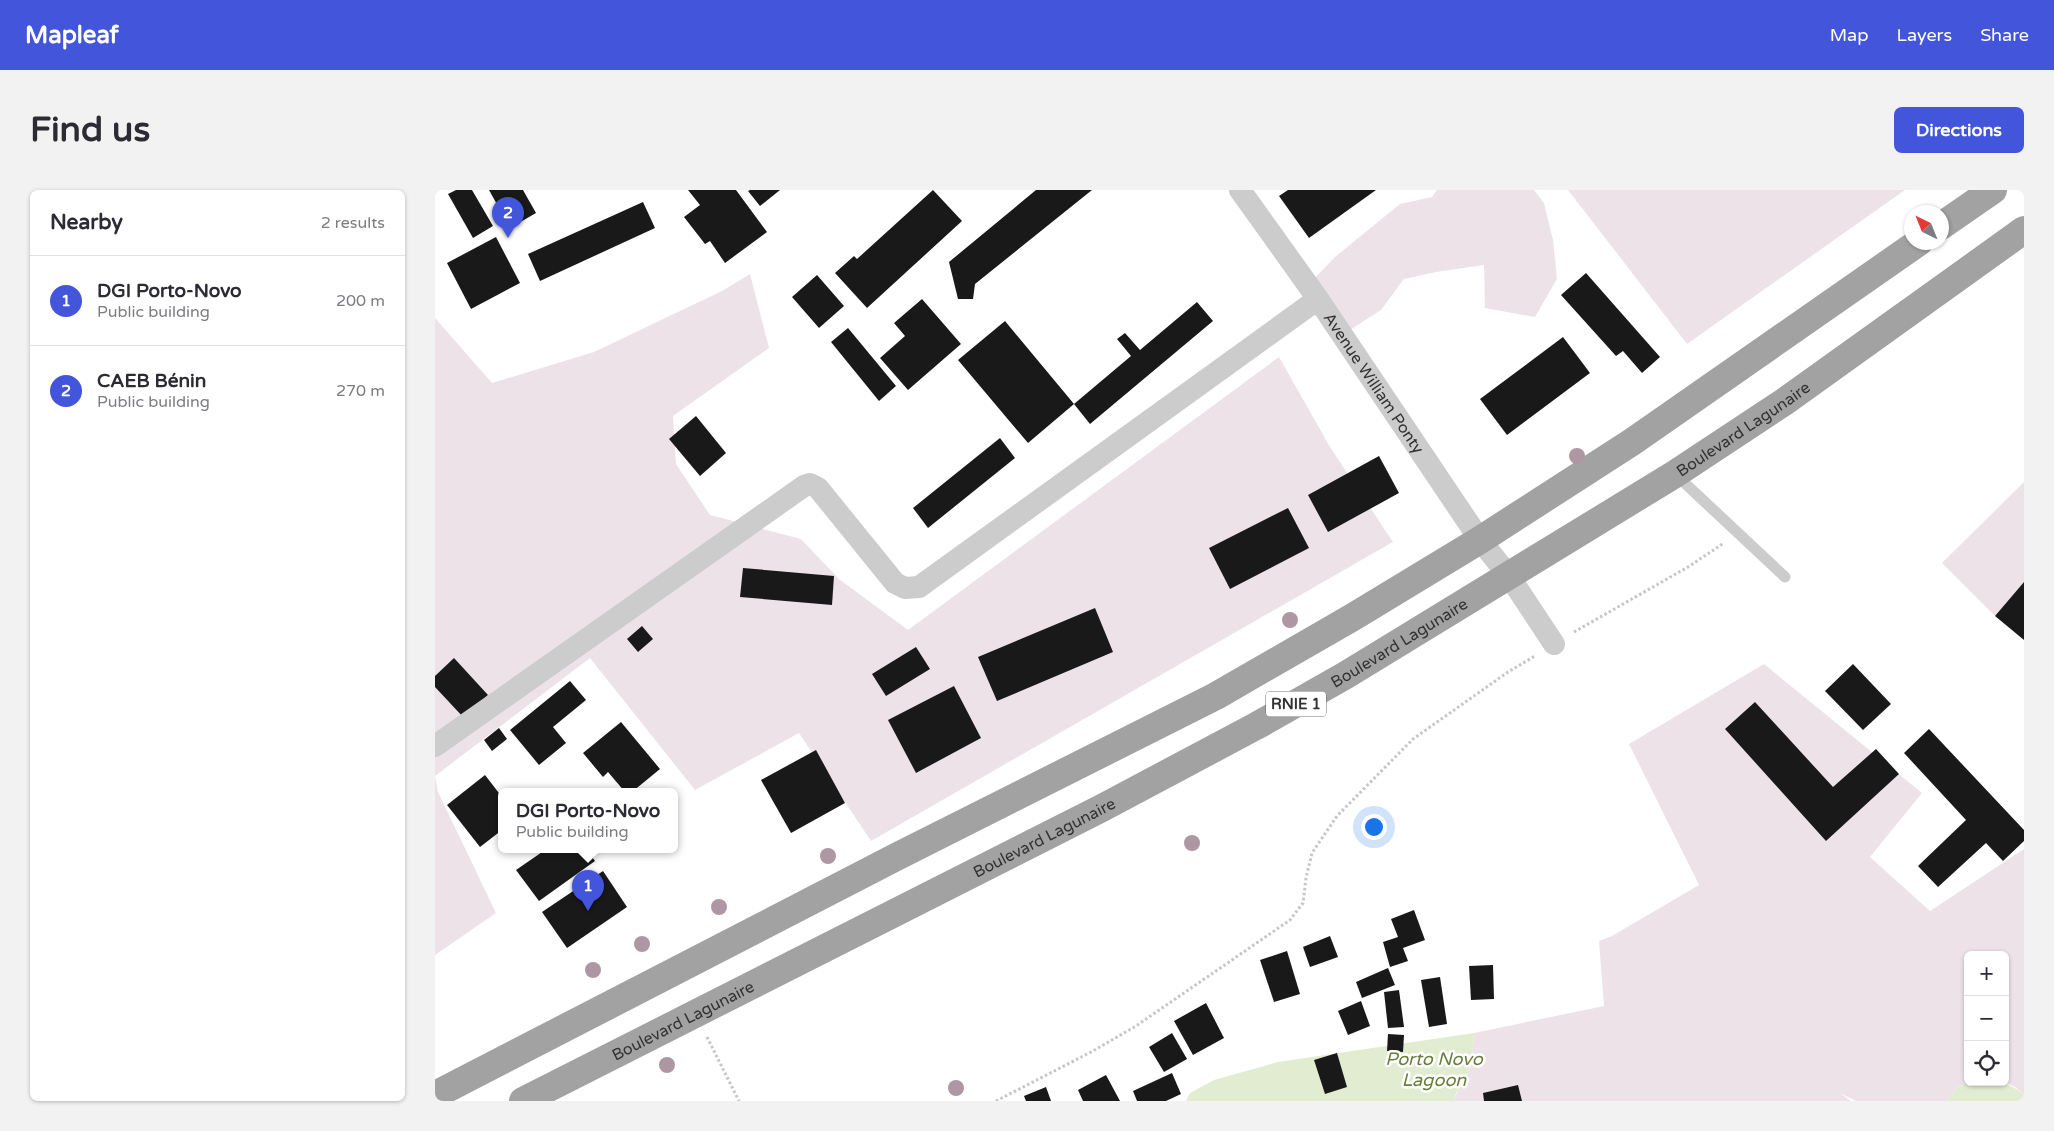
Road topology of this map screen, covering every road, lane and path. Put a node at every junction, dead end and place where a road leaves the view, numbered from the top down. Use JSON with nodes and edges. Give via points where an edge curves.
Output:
{"nodes":[{"id":1,"x":1240,"y":190,"type":"edge"},
{"id":2,"x":1993,"y":190,"type":"edge"},
{"id":3,"x":1949,"y":220,"type":"edge"},
{"id":4,"x":2024,"y":230,"type":"edge"},
{"id":5,"x":1908,"y":250,"type":"edge"},
{"id":6,"x":1318,"y":298,"type":"junction"},
{"id":7,"x":1675,"y":474,"type":"junction"},
{"id":8,"x":1739,"y":533,"type":"junction"},
{"id":9,"x":1480,"y":540,"type":"junction"},
{"id":10,"x":1509,"y":576,"type":"junction"},
{"id":11,"x":1785,"y":577,"type":"dead end"},
{"id":12,"x":1554,"y":644,"type":"junction"},
{"id":13,"x":435,"y":746,"type":"edge"},
{"id":14,"x":695,"y":1015,"type":"junction"},
{"id":15,"x":435,"y":1095,"type":"edge"},
{"id":16,"x":523,"y":1101,"type":"edge"},
{"id":17,"x":739,"y":1101,"type":"edge"},
{"id":18,"x":996,"y":1101,"type":"edge"}],
"edges":[{"from":1,"to":6,"type":"street","name":"Avenue William Ponty"},
{"from":2,"to":3,"type":"highway"},
{"from":4,"to":7,"type":"highway","name":"Boulevard Lagunaire","number":"RNIE 1","via":[[1784,402]]},
{"from":5,"to":9,"type":"highway","number":"RNIE 1","via":[[1670,416]]},
{"from":6,"to":9,"type":"street","name":"Avenue William Ponty"},
{"from":6,"to":13,"type":"street","via":[[919,587],[905,588],[895,583],[818,488],[810,484]]},
{"from":7,"to":8,"type":"lane"},
{"from":7,"to":10,"type":"highway","name":"Boulevard Lagunaire","number":"RNIE 1"},
{"from":8,"to":11,"type":"lane"},
{"from":8,"to":12,"type":"path"},
{"from":9,"to":10,"type":"street","name":"Avenue William Ponty"},
{"from":9,"to":15,"type":"highway","number":"RNIE 1","via":[[1216,696]]},
{"from":10,"to":12,"type":"street","name":"Avenue William Ponty"},
{"from":10,"to":14,"type":"highway","name":"Boulevard Lagunaire","number":"RNIE 1","via":[[1258,725]]},
{"from":12,"to":18,"type":"path","via":[[1413,739],[1337,816],[1312,853],[1303,903],[1290,920],[1136,1026]]},
{"from":14,"to":16,"type":"highway","name":"Boulevard Lagunaire","number":"RNIE 1"},
{"from":14,"to":17,"type":"path"}]}
